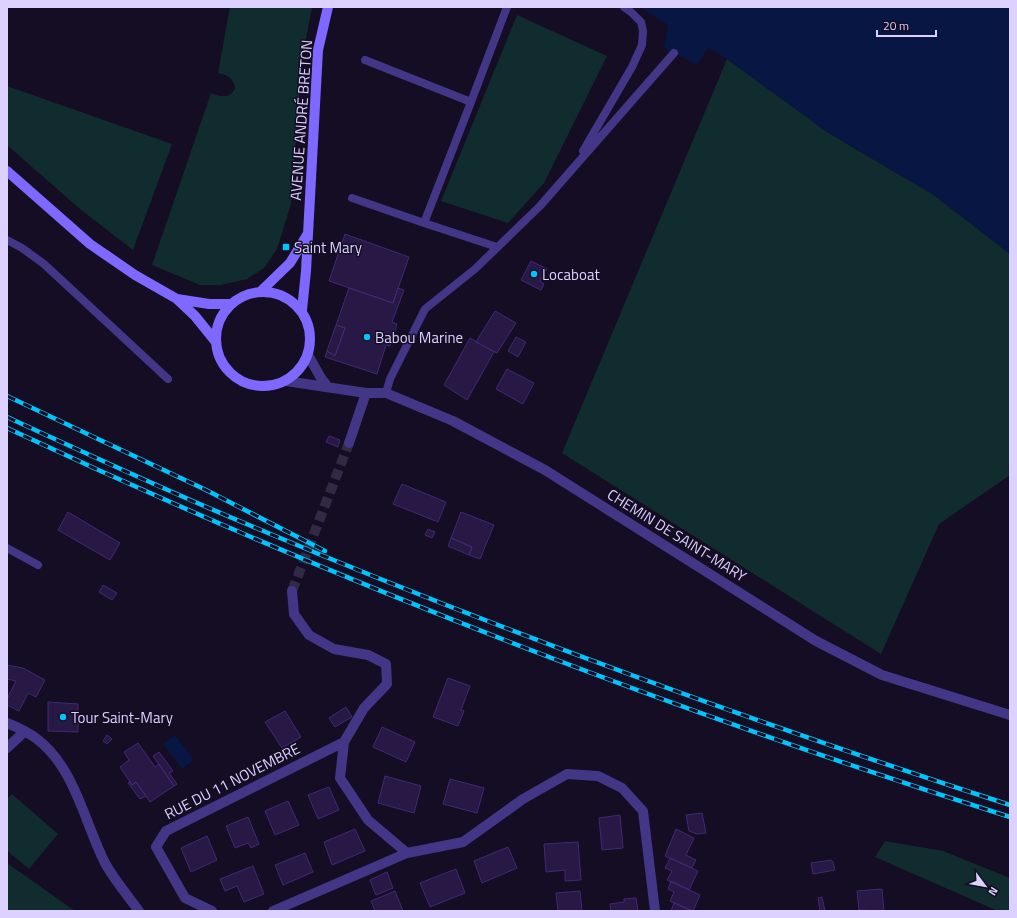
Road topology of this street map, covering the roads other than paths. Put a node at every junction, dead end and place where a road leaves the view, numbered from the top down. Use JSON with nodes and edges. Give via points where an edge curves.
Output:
{"nodes":[{"id":1,"x":328,"y":7,"type":"edge"},
{"id":2,"x":507,"y":7,"type":"edge"},
{"id":3,"x":624,"y":7,"type":"edge"},
{"id":4,"x":674,"y":53,"type":"dead end"},
{"id":5,"x":365,"y":60,"type":"dead end"},
{"id":6,"x":471,"y":102,"type":"junction"},
{"id":7,"x":574,"y":168,"type":"junction"},
{"id":8,"x":7,"y":171,"type":"edge"},
{"id":9,"x":352,"y":198,"type":"dead end"},
{"id":10,"x":424,"y":223,"type":"junction"},
{"id":11,"x":307,"y":235,"type":"junction"},
{"id":12,"x":7,"y":240,"type":"edge"},
{"id":13,"x":497,"y":248,"type":"junction"},
{"id":14,"x":260,"y":292,"type":"junction"},
{"id":15,"x":177,"y":299,"type":"junction"},
{"id":16,"x":231,"y":304,"type":"junction"},
{"id":17,"x":302,"y":310,"type":"junction"},
{"id":18,"x":216,"y":342,"type":"junction"},
{"id":19,"x":308,"y":355,"type":"junction"},
{"id":20,"x":168,"y":379,"type":"dead end"},
{"id":21,"x":286,"y":381,"type":"junction"},
{"id":22,"x":328,"y":387,"type":"junction"},
{"id":23,"x":366,"y":393,"type":"junction"},
{"id":24,"x":386,"y":393,"type":"junction"},
{"id":25,"x":350,"y":443,"type":"tunnel mouth"},
{"id":26,"x":7,"y":548,"type":"edge"},
{"id":27,"x":38,"y":565,"type":"dead end"},
{"id":28,"x":292,"y":591,"type":"tunnel mouth"},
{"id":29,"x":1010,"y":715,"type":"edge"},
{"id":30,"x":7,"y":723,"type":"edge"},
{"id":31,"x":25,"y":731,"type":"junction"},
{"id":32,"x":344,"y":742,"type":"junction"},
{"id":33,"x":7,"y":748,"type":"edge"},
{"id":34,"x":406,"y":853,"type":"junction"},
{"id":35,"x":139,"y":911,"type":"edge"},
{"id":36,"x":212,"y":911,"type":"edge"},
{"id":37,"x":273,"y":911,"type":"edge"},
{"id":38,"x":655,"y":911,"type":"edge"}],
"edges":[{"from":1,"to":11,"type":"street","name":"AVENUE ANDRÉ BRETON","via":[[318,50]]},
{"from":2,"to":6,"type":"lane"},
{"from":3,"to":7,"type":"lane","via":[[641,22],[642,45]]},
{"from":4,"to":7,"type":"lane"},
{"from":5,"to":6,"type":"lane"},
{"from":6,"to":10,"type":"lane"},
{"from":7,"to":13,"type":"lane"},
{"from":8,"to":15,"type":"street","via":[[90,244],[135,275]]},
{"from":9,"to":10,"type":"lane"},
{"from":10,"to":13,"type":"lane"},
{"from":11,"to":14,"type":"street","name":"AVENUE ANDRÉ BRETON","via":[[290,263]]},
{"from":11,"to":17,"type":"street","name":"AVENUE ANDRÉ BRETON"},
{"from":12,"to":20,"type":"lane","via":[[44,264]]},
{"from":13,"to":24,"type":"lane","via":[[425,309],[390,379]]},
{"from":14,"to":16,"type":"street","via":[[249,293]]},
{"from":14,"to":17,"type":"street","via":[[278,293],[290,299]]},
{"from":15,"to":16,"type":"street","via":[[209,304]]},
{"from":15,"to":18,"type":"street"},
{"from":16,"to":18,"type":"street","via":[[226,309]]},
{"from":17,"to":19,"type":"street","via":[[309,324],[311,340]]},
{"from":18,"to":21,"type":"street","via":[[223,365],[233,376],[246,384],[260,387],[275,386]]},
{"from":19,"to":21,"type":"street","via":[[300,369]]},
{"from":19,"to":22,"type":"street"},
{"from":21,"to":22,"type":"street","name":"CHEMIN DE SAINT-MARY"},
{"from":22,"to":23,"type":"street","name":"CHEMIN DE SAINT-MARY"},
{"from":23,"to":24,"type":"street","name":"CHEMIN DE SAINT-MARY"},
{"from":23,"to":25,"type":"street"},
{"from":24,"to":29,"type":"street","name":"CHEMIN DE SAINT-MARY","via":[[453,421],[545,470],[816,641],[882,675]]},
{"from":26,"to":27,"type":"lane"},
{"from":28,"to":32,"type":"street","via":[[294,614],[309,635],[334,649],[368,655],[386,664],[387,684],[364,708]]},
{"from":30,"to":31,"type":"street"},
{"from":31,"to":33,"type":"street"},
{"from":31,"to":35,"type":"street","via":[[46,746],[58,760],[68,776],[105,862]]},
{"from":32,"to":34,"type":"street","via":[[340,778],[368,820]]},
{"from":32,"to":36,"type":"street","name":"RUE DU 11 NOVEMBRE","via":[[166,831],[156,846],[185,898]]},
{"from":34,"to":37,"type":"street"},
{"from":34,"to":38,"type":"street","via":[[463,842],[523,799],[567,774],[598,776],[622,788],[642,811]]}]}
